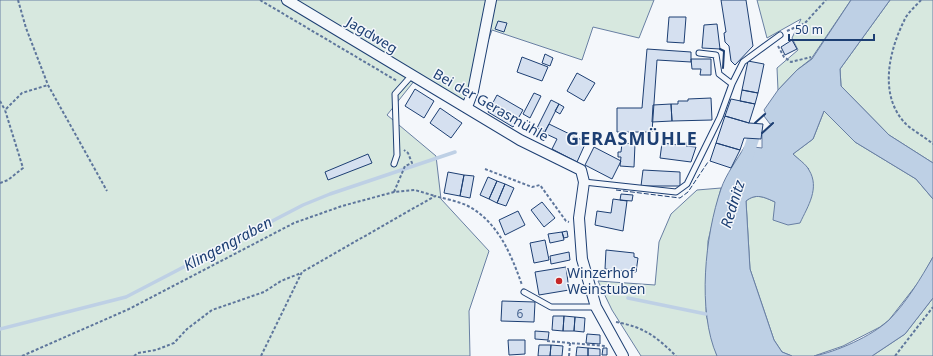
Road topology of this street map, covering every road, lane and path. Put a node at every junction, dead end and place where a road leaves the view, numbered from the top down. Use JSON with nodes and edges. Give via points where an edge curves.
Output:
{"nodes":[{"id":1,"x":18,"y":0,"type":"edge"},
{"id":2,"x":260,"y":0,"type":"edge"},
{"id":3,"x":287,"y":0,"type":"edge"},
{"id":4,"x":491,"y":0,"type":"edge"},
{"id":5,"x":826,"y":0,"type":"edge"},
{"id":6,"x":921,"y":0,"type":"edge"},
{"id":7,"x":780,"y":35,"type":"joint"},
{"id":8,"x":774,"y":38,"type":"junction"},
{"id":9,"x":699,"y":53,"type":"dead end"},
{"id":10,"x":811,"y":57,"type":"dead end"},
{"id":11,"x":412,"y":75,"type":"junction"},
{"id":12,"x":421,"y":81,"type":"joint"},
{"id":13,"x":732,"y":84,"type":"junction"},
{"id":14,"x":48,"y":85,"type":"junction"},
{"id":15,"x":403,"y":85,"type":"junction"},
{"id":16,"x":0,"y":101,"type":"edge"},
{"id":17,"x":467,"y":107,"type":"junction"},
{"id":18,"x":5,"y":110,"type":"junction"},
{"id":19,"x":933,"y":144,"type":"edge"},
{"id":20,"x":394,"y":164,"type":"dead end"},
{"id":21,"x":405,"y":169,"type":"dead end"},
{"id":22,"x":485,"y":169,"type":"dead end"},
{"id":23,"x":584,"y":182,"type":"junction"},
{"id":24,"x":0,"y":183,"type":"edge"},
{"id":25,"x":108,"y":191,"type":"dead end"},
{"id":26,"x":394,"y":192,"type":"junction"},
{"id":27,"x":435,"y":196,"type":"junction"},
{"id":28,"x":580,"y":224,"type":"junction"},
{"id":29,"x":302,"y":272,"type":"junction"},
{"id":30,"x":524,"y":292,"type":"joint"},
{"id":31,"x":596,"y":306,"type":"junction"},
{"id":32,"x":933,"y":307,"type":"edge"},
{"id":33,"x":602,"y":319,"type":"junction"},
{"id":34,"x":547,"y":341,"type":"dead end"},
{"id":35,"x":570,"y":343,"type":"junction"},
{"id":36,"x":617,"y":344,"type":"junction"},
{"id":37,"x":22,"y":356,"type":"edge"},
{"id":38,"x":134,"y":356,"type":"edge"},
{"id":39,"x":261,"y":356,"type":"edge"},
{"id":40,"x":569,"y":356,"type":"edge"},
{"id":41,"x":623,"y":356,"type":"edge"},
{"id":42,"x":676,"y":356,"type":"edge"},
{"id":43,"x":895,"y":356,"type":"edge"}],
"edges":[{"from":1,"to":14,"type":"path"},
{"from":2,"to":15,"type":"path"},
{"from":3,"to":11,"type":"street","name":"Jagdweg"},
{"from":4,"to":17,"type":"street","via":[[474,91]]},
{"from":5,"to":7,"type":"path","via":[[805,23]]},
{"from":6,"to":19,"type":"path","via":[[904,20],[893,49],[888,78],[896,111],[904,123]]},
{"from":7,"to":8,"type":"lane"},
{"from":8,"to":10,"type":"path","via":[[784,58],[791,62]]},
{"from":8,"to":13,"type":"lane","via":[[743,62]]},
{"from":9,"to":13,"type":"lane","via":[[716,55],[719,74]]},
{"from":11,"to":12,"type":"street","name":"Jagdweg"},
{"from":11,"to":15,"type":"lane"},
{"from":12,"to":17,"type":"street","name":"Bei der Gerasmühle"},
{"from":13,"to":23,"type":"lane","via":[[720,117],[687,184],[676,192]]},
{"from":14,"to":18,"type":"path","via":[[22,92]]},
{"from":14,"to":25,"type":"path"},
{"from":15,"to":20,"type":"lane","via":[[395,94],[397,155]]},
{"from":16,"to":18,"type":"path"},
{"from":17,"to":23,"type":"street","name":"Bei der Gerasmühle","via":[[520,140],[581,170]]},
{"from":18,"to":24,"type":"path","via":[[23,168]]},
{"from":21,"to":26,"type":"path"},
{"from":22,"to":28,"type":"path","via":[[532,187],[540,185],[566,221]]},
{"from":23,"to":28,"type":"street"},
{"from":26,"to":27,"type":"path","via":[[415,190]]},
{"from":26,"to":37,"type":"path","via":[[342,206],[294,223],[129,309]]},
{"from":27,"to":29,"type":"path"},
{"from":27,"to":30,"type":"path","via":[[467,205],[491,224],[511,254]]},
{"from":28,"to":31,"type":"street","via":[[582,259]]},
{"from":29,"to":38,"type":"path","via":[[264,292],[212,310],[187,329],[174,343]]},
{"from":29,"to":39,"type":"path"},
{"from":30,"to":31,"type":"lane","via":[[551,307]]},
{"from":31,"to":33,"type":"street"},
{"from":32,"to":43,"type":"path"},
{"from":33,"to":36,"type":"street"},
{"from":33,"to":42,"type":"path","via":[[633,325],[649,332]]},
{"from":34,"to":35,"type":"path"},
{"from":35,"to":36,"type":"path","via":[[611,346]]},
{"from":35,"to":40,"type":"path"},
{"from":36,"to":41,"type":"street"}]}
